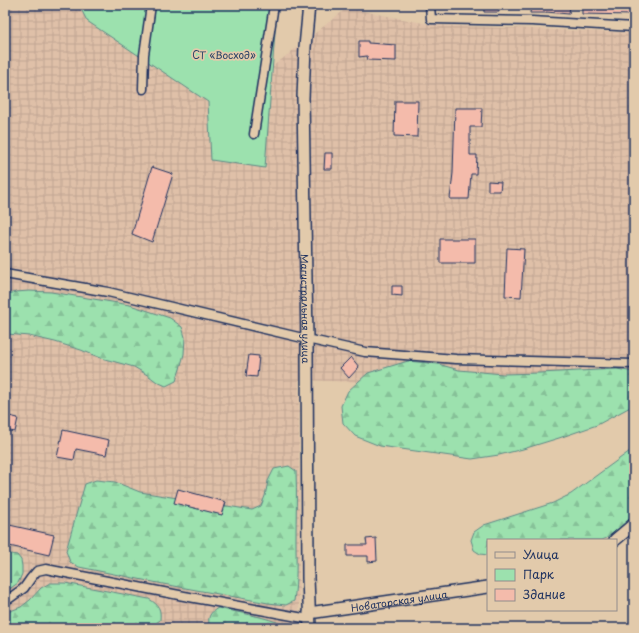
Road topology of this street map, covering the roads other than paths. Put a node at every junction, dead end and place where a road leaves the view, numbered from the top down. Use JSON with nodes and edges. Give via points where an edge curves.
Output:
{"nodes":[{"id":1,"x":151,"y":5,"type":"edge"},
{"id":2,"x":274,"y":5,"type":"edge"},
{"id":3,"x":309,"y":5,"type":"edge"},
{"id":4,"x":430,"y":5,"type":"edge"},
{"id":5,"x":634,"y":27,"type":"edge"},
{"id":6,"x":143,"y":89,"type":"dead end"},
{"id":7,"x":254,"y":134,"type":"dead end"},
{"id":8,"x":5,"y":274,"type":"edge"},
{"id":9,"x":306,"y":339,"type":"junction"},
{"id":10,"x":634,"y":364,"type":"edge"},
{"id":11,"x":634,"y":524,"type":"edge"},
{"id":12,"x":616,"y":539,"type":"edge"},
{"id":13,"x":487,"y":587,"type":"edge"},
{"id":14,"x":5,"y":600,"type":"edge"},
{"id":15,"x":309,"y":620,"type":"edge"}],
"edges":[{"from":1,"to":6,"type":"street","via":[[144,55]]},
{"from":2,"to":7,"type":"street"},
{"from":3,"to":9,"type":"main road","name":"Магистральная улица","via":[[303,98]]},
{"from":4,"to":5,"type":"street","via":[[431,19]]},
{"from":8,"to":9,"type":"street","via":[[108,292]]},
{"from":9,"to":10,"type":"street","via":[[365,352],[456,359]]},
{"from":9,"to":15,"type":"main road","name":"Магистральная улица"},
{"from":11,"to":12,"type":"main road"},
{"from":13,"to":15,"type":"main road","name":"Новаторская улица"},
{"from":14,"to":15,"type":"street","via":[[24,588],[37,571],[46,569]]}]}
